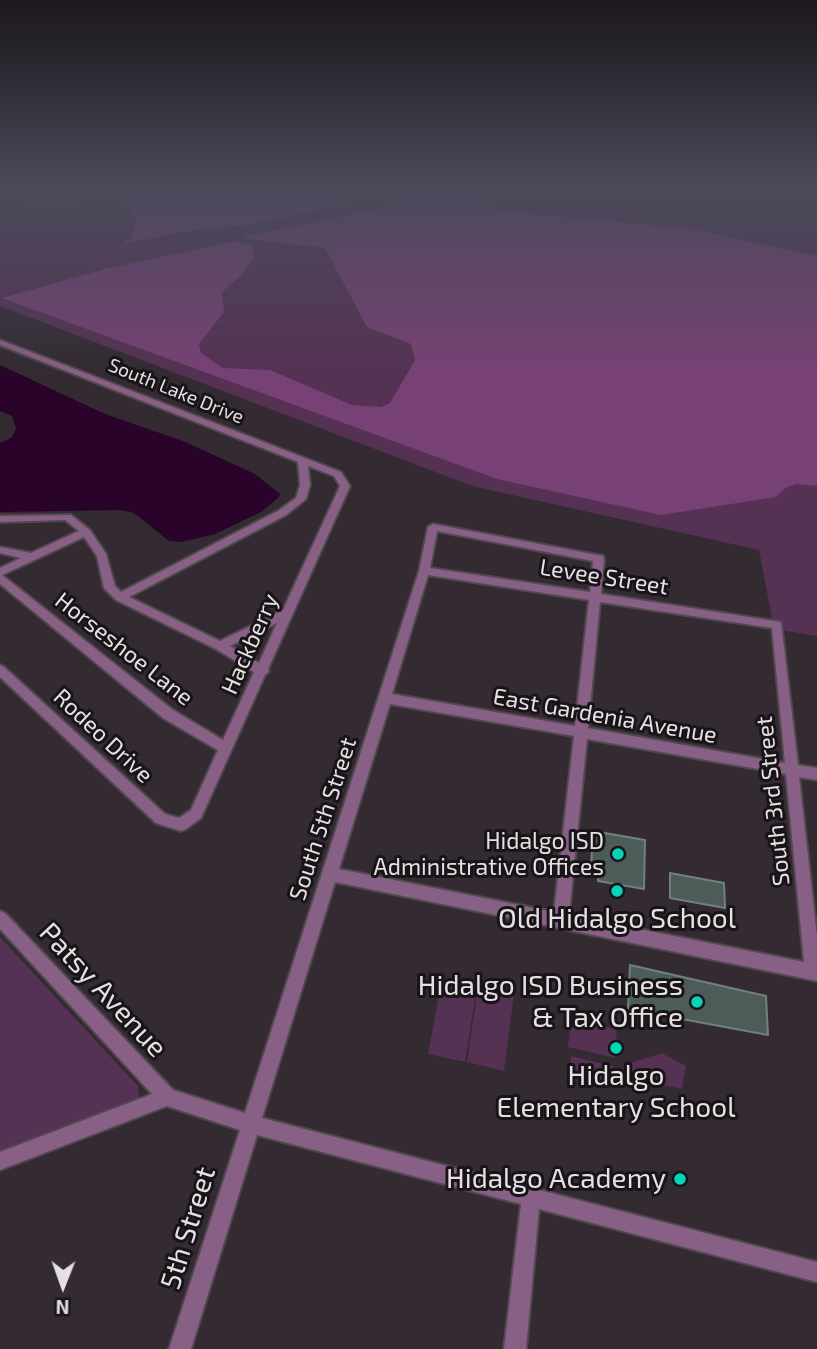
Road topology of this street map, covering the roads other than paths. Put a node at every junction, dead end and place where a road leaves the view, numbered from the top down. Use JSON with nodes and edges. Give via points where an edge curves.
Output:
{"nodes":[{"id":1,"x":0,"y":342,"type":"edge"},
{"id":2,"x":303,"y":461,"type":"junction"},
{"id":3,"x":338,"y":474,"type":"joint"},
{"id":4,"x":0,"y":519,"type":"edge"},
{"id":5,"x":86,"y":532,"type":"junction"},
{"id":6,"x":0,"y":550,"type":"edge"},
{"id":7,"x":33,"y":557,"type":"junction"},
{"id":8,"x":425,"y":571,"type":"junction"},
{"id":9,"x":0,"y":572,"type":"edge"},
{"id":10,"x":0,"y":578,"type":"edge"},
{"id":11,"x":120,"y":597,"type":"junction"},
{"id":12,"x":596,"y":597,"type":"junction"},
{"id":13,"x":287,"y":613,"type":"junction"},
{"id":14,"x":777,"y":625,"type":"joint"},
{"id":15,"x":220,"y":646,"type":"junction"},
{"id":16,"x":0,"y":670,"type":"edge"},
{"id":17,"x":262,"y":671,"type":"junction"},
{"id":18,"x":386,"y":698,"type":"junction"},
{"id":19,"x":582,"y":733,"type":"junction"},
{"id":20,"x":226,"y":748,"type":"junction"},
{"id":21,"x":792,"y":770,"type":"junction"},
{"id":22,"x":817,"y":774,"type":"edge"},
{"id":23,"x":181,"y":825,"type":"joint"},
{"id":24,"x":329,"y":874,"type":"junction"},
{"id":25,"x":0,"y":918,"type":"edge"},
{"id":26,"x":561,"y":922,"type":"junction"},
{"id":27,"x":815,"y":973,"type":"edge"},
{"id":28,"x":167,"y":1097,"type":"junction"},
{"id":29,"x":250,"y":1124,"type":"junction"},
{"id":30,"x":0,"y":1161,"type":"edge"},
{"id":31,"x":531,"y":1198,"type":"junction"},
{"id":32,"x":817,"y":1272,"type":"edge"},
{"id":33,"x":180,"y":1349,"type":"edge"},
{"id":34,"x":515,"y":1349,"type":"edge"}],
"edges":[{"from":1,"to":2,"type":"street","name":"South Lake Drive"},
{"from":2,"to":3,"type":"street","name":"South Lake Drive"},
{"from":2,"to":11,"type":"street","via":[[301,499]]},
{"from":3,"to":13,"type":"street","name":"Hackberry","via":[[345,486]]},
{"from":4,"to":5,"type":"street","via":[[67,517]]},
{"from":5,"to":7,"type":"street"},
{"from":5,"to":11,"type":"street","via":[[102,556],[110,589]]},
{"from":6,"to":7,"type":"street"},
{"from":7,"to":9,"type":"street"},
{"from":8,"to":12,"type":"street","name":"Levee Street"},
{"from":8,"to":12,"type":"street","name":"South 5th Street","via":[[433,527],[598,559]]},
{"from":8,"to":18,"type":"street","name":"South 5th Street"},
{"from":10,"to":20,"type":"street","name":"Horseshoe Lane","via":[[168,714]]},
{"from":11,"to":15,"type":"street"},
{"from":12,"to":14,"type":"street","name":"Levee Street"},
{"from":12,"to":19,"type":"street"},
{"from":13,"to":15,"type":"street"},
{"from":13,"to":17,"type":"street","name":"Hackberry"},
{"from":14,"to":21,"type":"street","name":"South 3rd Street"},
{"from":15,"to":17,"type":"street"},
{"from":16,"to":23,"type":"street","name":"Rodeo Drive","via":[[161,819]]},
{"from":17,"to":20,"type":"street","name":"Hackberry"},
{"from":18,"to":19,"type":"street","name":"East Gardenia Avenue"},
{"from":18,"to":24,"type":"street","name":"South 5th Street"},
{"from":19,"to":21,"type":"street","name":"East Gardenia Avenue"},
{"from":19,"to":26,"type":"street"},
{"from":20,"to":23,"type":"street","name":"Hackberry","via":[[197,814]]},
{"from":21,"to":22,"type":"street","name":"East Gardenia Avenue"},
{"from":21,"to":27,"type":"street","name":"South 3rd Street"},
{"from":24,"to":26,"type":"street"},
{"from":24,"to":29,"type":"street","name":"South 5th Street"},
{"from":25,"to":28,"type":"street","name":"Patsy Avenue"},
{"from":26,"to":27,"type":"street"},
{"from":28,"to":29,"type":"street"},
{"from":28,"to":30,"type":"street"},
{"from":29,"to":31,"type":"street"},
{"from":29,"to":33,"type":"street","name":"5th Street"},
{"from":31,"to":32,"type":"street"},
{"from":31,"to":34,"type":"street"}]}
